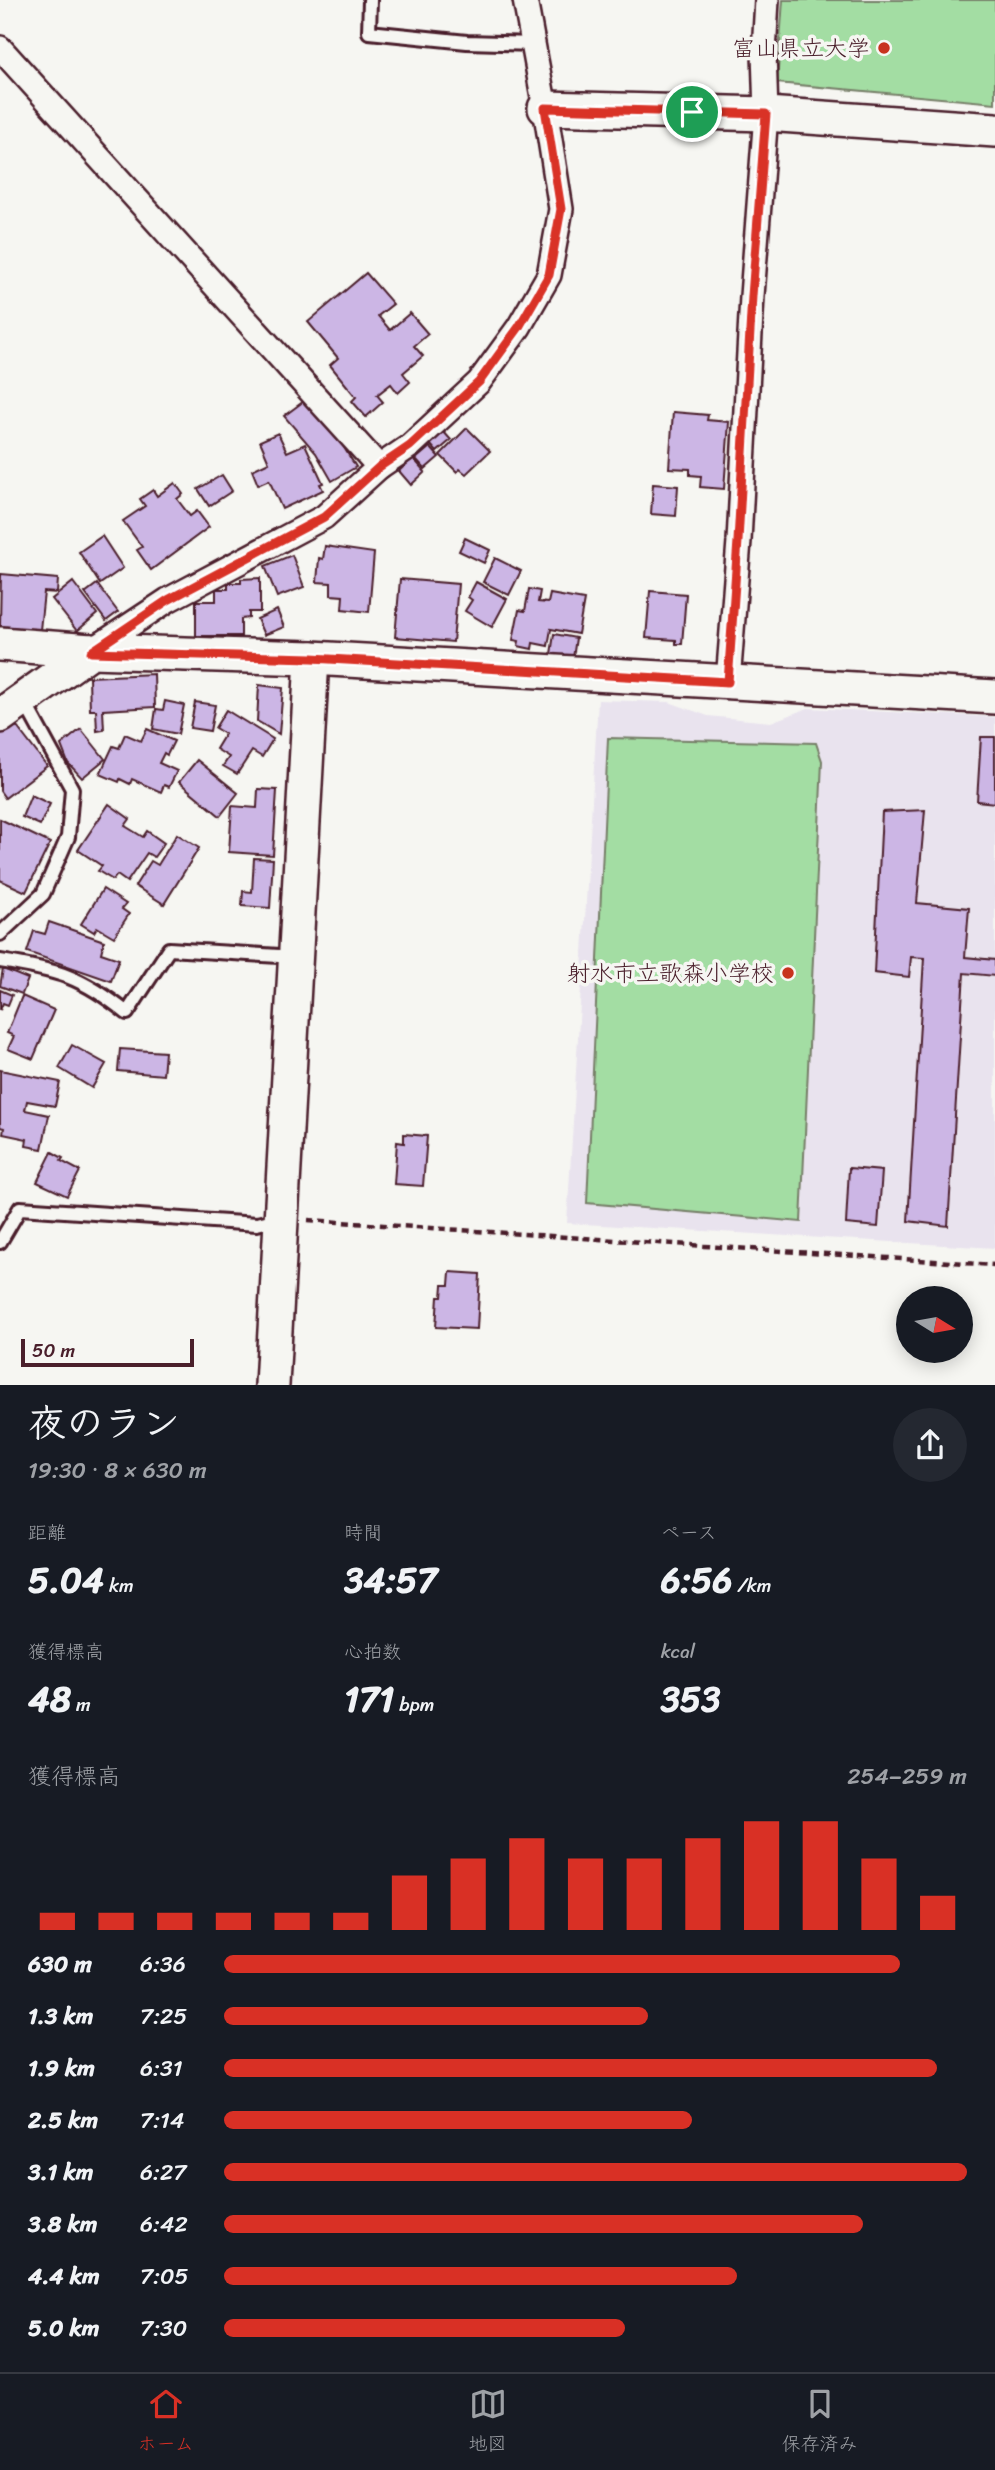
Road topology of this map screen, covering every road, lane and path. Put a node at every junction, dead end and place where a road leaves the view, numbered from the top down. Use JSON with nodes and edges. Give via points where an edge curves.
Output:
{"nodes":[{"id":1,"x":370,"y":0,"type":"edge"},
{"id":2,"x":526,"y":0,"type":"edge"},
{"id":3,"x":767,"y":0,"type":"edge"},
{"id":4,"x":534,"y":44,"type":"junction"},
{"id":5,"x":0,"y":48,"type":"edge"},
{"id":6,"x":545,"y":108,"type":"junction"},
{"id":7,"x":766,"y":114,"type":"junction"},
{"id":8,"x":995,"y":130,"type":"edge"},
{"id":9,"x":379,"y":467,"type":"junction"},
{"id":10,"x":0,"y":644,"type":"edge"},
{"id":11,"x":91,"y":652,"type":"junction"},
{"id":12,"x":312,"y":658,"type":"junction"},
{"id":13,"x":728,"y":682,"type":"junction"},
{"id":14,"x":995,"y":697,"type":"edge"},
{"id":15,"x":11,"y":707,"type":"edge"},
{"id":16,"x":0,"y":934,"type":"edge"},
{"id":17,"x":295,"y":957,"type":"junction"},
{"id":18,"x":0,"y":961,"type":"edge"},
{"id":19,"x":281,"y":1218,"type":"junction"},
{"id":20,"x":0,"y":1242,"type":"edge"},
{"id":21,"x":995,"y":1265,"type":"edge"},
{"id":22,"x":272,"y":1385,"type":"edge"}],
"edges":[{"from":1,"to":4,"type":"lane","via":[[369,32]]},
{"from":2,"to":4,"type":"street"},
{"from":3,"to":7,"type":"street"},
{"from":4,"to":6,"type":"street"},
{"from":5,"to":9,"type":"street"},
{"from":6,"to":7,"type":"street"},
{"from":6,"to":9,"type":"street","via":[[561,209],[549,275],[479,382],[410,446]]},
{"from":7,"to":8,"type":"street"},
{"from":7,"to":13,"type":"street"},
{"from":9,"to":11,"type":"street","via":[[324,517],[168,600]]},
{"from":10,"to":11,"type":"street"},
{"from":11,"to":12,"type":"street"},
{"from":11,"to":15,"type":"street"},
{"from":12,"to":13,"type":"street"},
{"from":12,"to":17,"type":"street"},
{"from":13,"to":14,"type":"street"},
{"from":15,"to":16,"type":"lane","via":[[72,789],[68,837],[43,894]]},
{"from":17,"to":18,"type":"lane","via":[[169,949],[127,1013],[72,976]]},
{"from":17,"to":19,"type":"street"},
{"from":19,"to":20,"type":"lane","via":[[257,1224],[20,1208]]},
{"from":19,"to":21,"type":"path"},
{"from":19,"to":22,"type":"street"}]}
